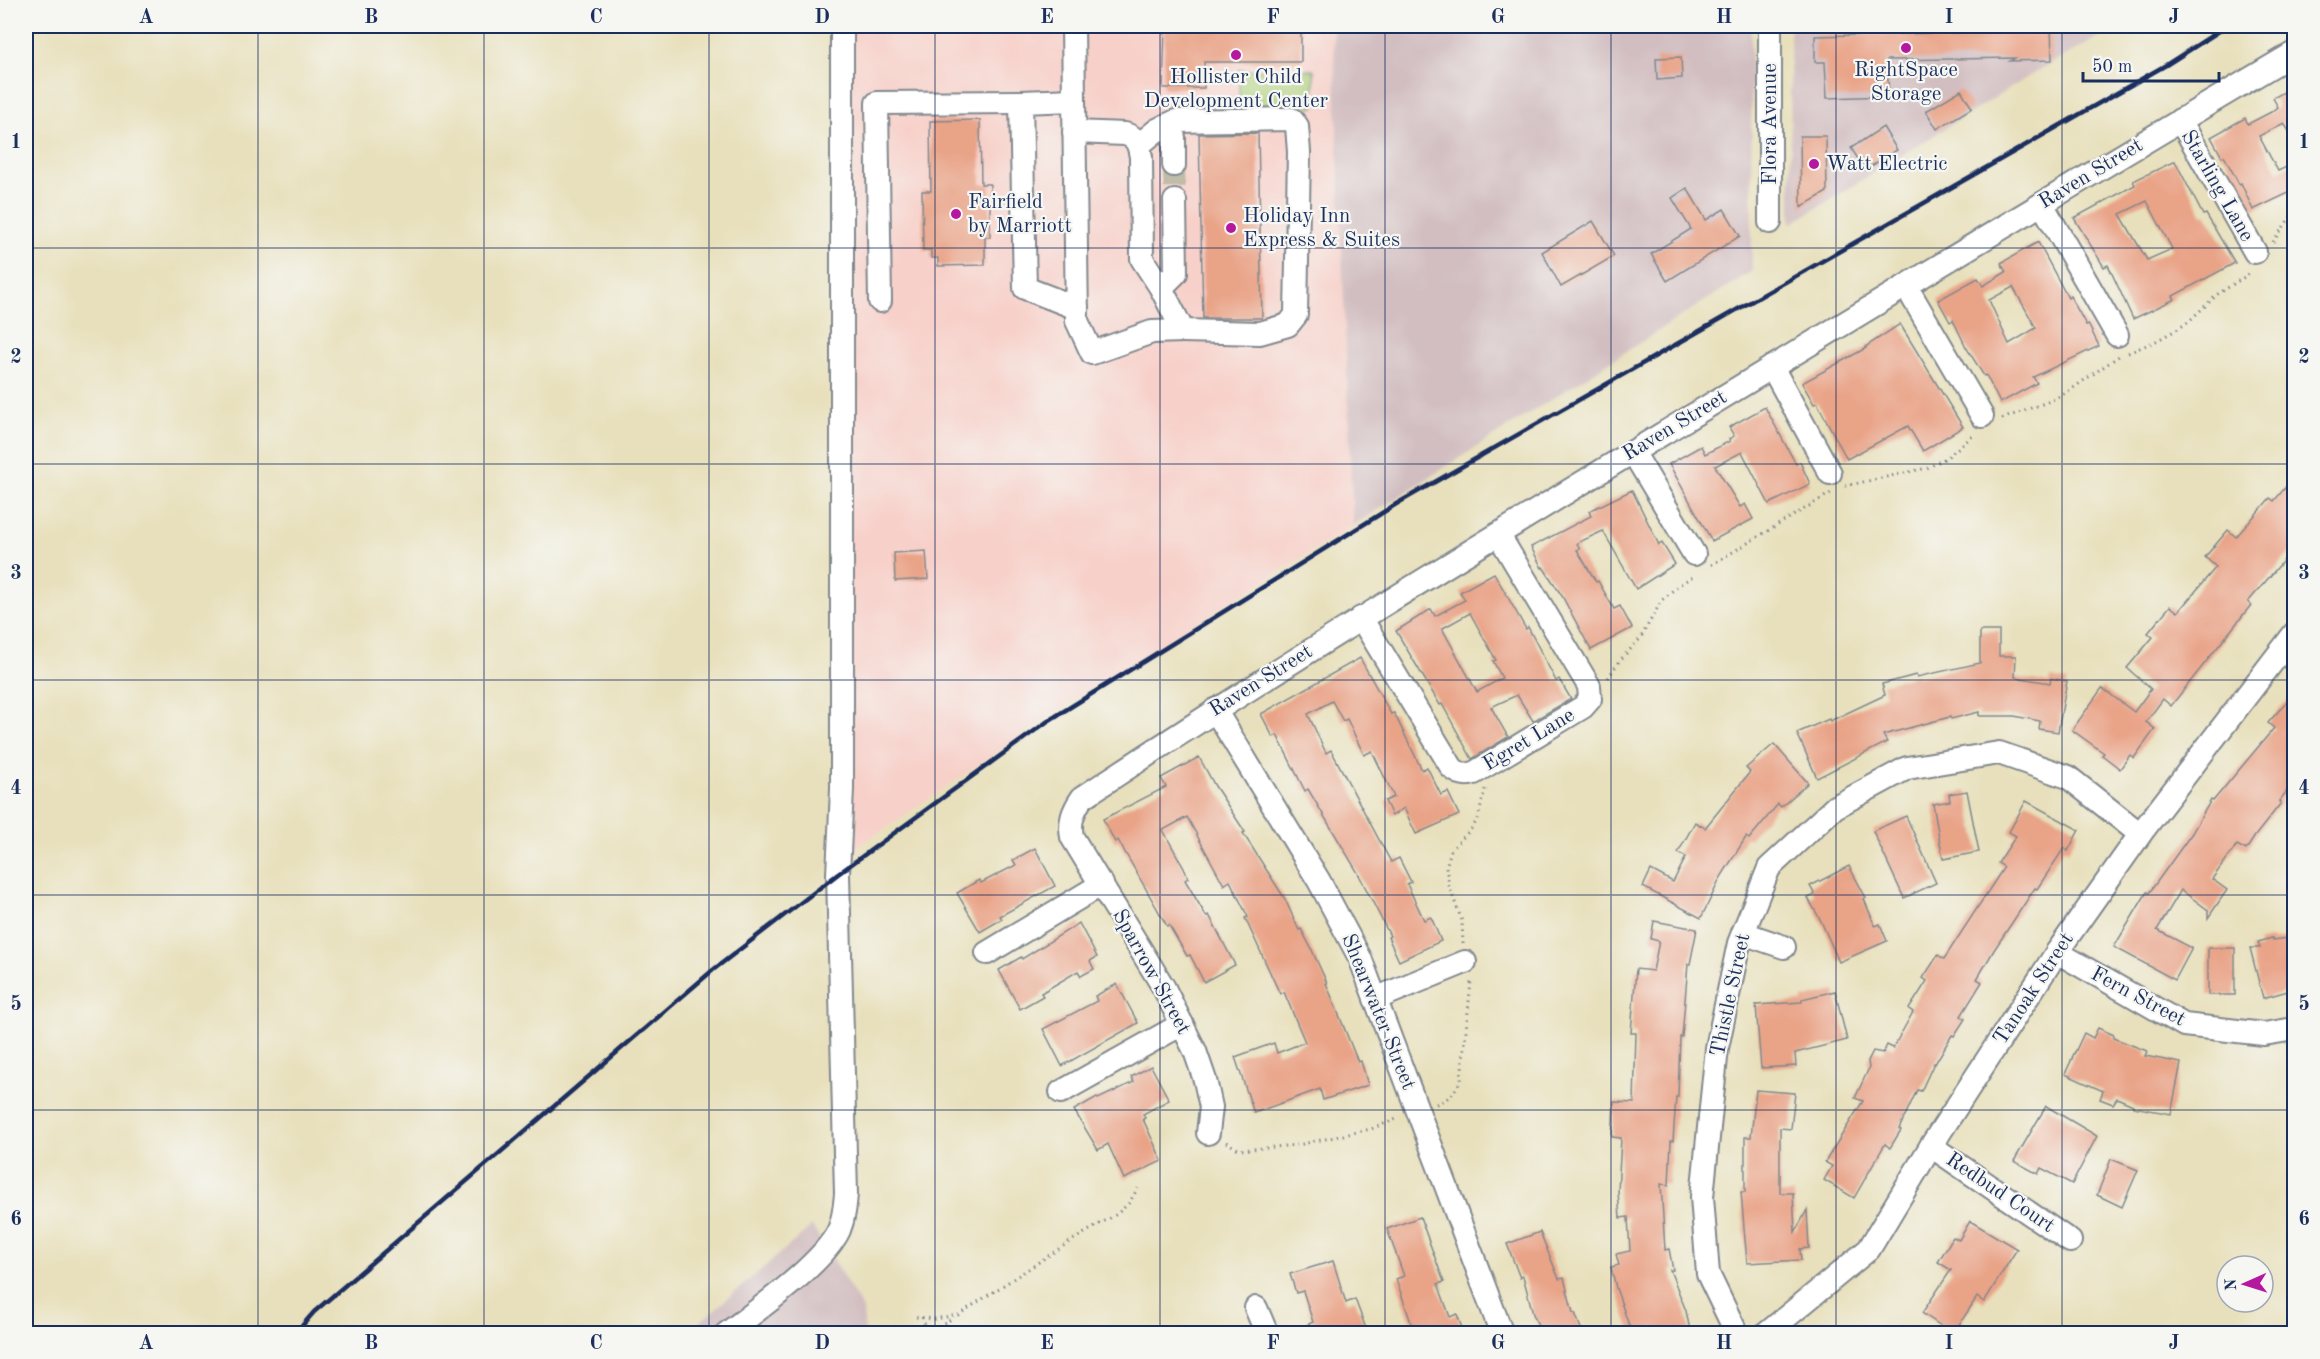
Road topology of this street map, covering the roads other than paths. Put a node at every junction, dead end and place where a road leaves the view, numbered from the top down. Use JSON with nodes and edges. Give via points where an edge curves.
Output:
{"nodes":[{"id":1,"x":842,"y":26,"type":"edge"},
{"id":2,"x":1073,"y":26,"type":"edge"},
{"id":3,"x":1770,"y":26,"type":"edge"},
{"id":4,"x":2295,"y":53,"type":"edge"},
{"id":5,"x":1074,"y":100,"type":"junction"},
{"id":6,"x":1021,"y":102,"type":"junction"},
{"id":7,"x":2180,"y":120,"type":"junction"},
{"id":8,"x":1165,"y":126,"type":"junction"},
{"id":9,"x":1074,"y":132,"type":"junction"},
{"id":10,"x":1139,"y":145,"type":"junction"},
{"id":11,"x":1174,"y":165,"type":"tunnel mouth"},
{"id":12,"x":1175,"y":201,"type":"tunnel mouth"},
{"id":13,"x":2042,"y":204,"type":"junction"},
{"id":14,"x":1770,"y":222,"type":"dead end"},
{"id":15,"x":2259,"y":258,"type":"road end"},
{"id":16,"x":1906,"y":286,"type":"junction"},
{"id":17,"x":1161,"y":288,"type":"junction"},
{"id":18,"x":879,"y":301,"type":"dead end"},
{"id":19,"x":1077,"y":308,"type":"junction"},
{"id":20,"x":1183,"y":331,"type":"junction"},
{"id":21,"x":2117,"y":335,"type":"dead end"},
{"id":22,"x":1772,"y":367,"type":"junction"},
{"id":23,"x":1986,"y":423,"type":"road end"},
{"id":24,"x":1633,"y":452,"type":"junction"},
{"id":25,"x":1830,"y":473,"type":"dead end"},
{"id":26,"x":1498,"y":534,"type":"junction"},
{"id":27,"x":1694,"y":554,"type":"dead end"},
{"id":28,"x":1361,"y":618,"type":"junction"},
{"id":29,"x":2295,"y":634,"type":"edge"},
{"id":30,"x":1215,"y":710,"type":"junction"},
{"id":31,"x":1071,"y":819,"type":"joint"},
{"id":32,"x":2140,"y":834,"type":"junction"},
{"id":33,"x":1101,"y":884,"type":"junction"},
{"id":34,"x":1743,"y":933,"type":"junction"},
{"id":35,"x":1784,"y":947,"type":"dead end"},
{"id":36,"x":2057,"y":952,"type":"junction"},
{"id":37,"x":987,"y":953,"type":"dead end"},
{"id":38,"x":1465,"y":962,"type":"road end"},
{"id":39,"x":1375,"y":999,"type":"junction"},
{"id":40,"x":1182,"y":1024,"type":"junction"},
{"id":41,"x":2295,"y":1029,"type":"edge"},
{"id":42,"x":1061,"y":1092,"type":"dead end"},
{"id":43,"x":1208,"y":1133,"type":"road end"},
{"id":44,"x":1931,"y":1146,"type":"junction"},
{"id":45,"x":2070,"y":1241,"type":"dead end"},
{"id":46,"x":1256,"y":1308,"type":"dead end"},
{"id":47,"x":726,"y":1334,"type":"edge"},
{"id":48,"x":1267,"y":1334,"type":"edge"},
{"id":49,"x":1502,"y":1334,"type":"edge"},
{"id":50,"x":1737,"y":1334,"type":"edge"},
{"id":51,"x":1766,"y":1334,"type":"edge"}],
"edges":[{"from":1,"to":47,"type":"street","via":[[842,789],[838,874],[846,1194],[844,1216],[829,1246]]},
{"from":2,"to":5,"type":"street"},
{"from":3,"to":14,"type":"street","name":"Flora Avenue"},
{"from":4,"to":7,"type":"street","name":"Raven Street"},
{"from":5,"to":6,"type":"street"},
{"from":5,"to":9,"type":"street"},
{"from":6,"to":18,"type":"street","via":[[877,104]]},
{"from":6,"to":19,"type":"street","via":[[1025,288]]},
{"from":7,"to":13,"type":"street","name":"Raven Street"},
{"from":7,"to":15,"type":"street","name":"Starling Lane"},
{"from":8,"to":10,"type":"street"},
{"from":8,"to":11,"type":"street","via":[[1174,137]]},
{"from":8,"to":20,"type":"street","via":[[1176,121],[1291,120],[1297,126],[1296,315],[1288,326],[1266,332]]},
{"from":9,"to":10,"type":"street","via":[[1125,134],[1133,136]]},
{"from":9,"to":19,"type":"street"},
{"from":10,"to":17,"type":"street","via":[[1142,259]]},
{"from":12,"to":17,"type":"street","via":[[1176,273]]},
{"from":13,"to":16,"type":"street","name":"Raven Street"},
{"from":13,"to":21,"type":"street"},
{"from":16,"to":22,"type":"street","name":"Raven Street"},
{"from":16,"to":23,"type":"street"},
{"from":17,"to":20,"type":"street"},
{"from":19,"to":20,"type":"street","via":[[1077,321],[1092,353],[1152,332]]},
{"from":22,"to":24,"type":"street","name":"Raven Street"},
{"from":22,"to":25,"type":"street"},
{"from":24,"to":26,"type":"street","name":"Raven Street"},
{"from":24,"to":27,"type":"street"},
{"from":26,"to":28,"type":"street","name":"Raven Street"},
{"from":26,"to":28,"type":"street","name":"Egret Lane","via":[[1589,686],[1590,699],[1583,707],[1468,775],[1457,773]]},
{"from":28,"to":30,"type":"street","name":"Raven Street"},
{"from":29,"to":32,"type":"street","name":"Tanoak Street"},
{"from":30,"to":31,"type":"street","name":"Raven Street","via":[[1082,798]]},
{"from":30,"to":39,"type":"street","name":"Shearwater Street","via":[[1319,881],[1360,958]]},
{"from":31,"to":33,"type":"street","name":"Sparrow Street","via":[[1072,837]]},
{"from":32,"to":34,"type":"street","name":"Thistle Street","via":[[2068,777],[1999,753],[1907,768],[1835,807],[1769,868]]},
{"from":32,"to":36,"type":"street","name":"Tanoak Street"},
{"from":33,"to":37,"type":"street"},
{"from":33,"to":40,"type":"street","name":"Sparrow Street"},
{"from":34,"to":35,"type":"street"},
{"from":34,"to":50,"type":"street","name":"Thistle Street","via":[[1717,1048],[1702,1197],[1708,1274]]},
{"from":36,"to":41,"type":"street","name":"Fern Street","via":[[2184,1025],[2264,1035]]},
{"from":36,"to":44,"type":"street","name":"Tanoak Street"},
{"from":38,"to":39,"type":"street"},
{"from":39,"to":49,"type":"street","name":"Shearwater Street"},
{"from":40,"to":42,"type":"street"},
{"from":40,"to":43,"type":"street","name":"Sparrow Street","via":[[1205,1080],[1211,1107]]},
{"from":44,"to":45,"type":"street","name":"Redbud Court"},
{"from":44,"to":51,"type":"street","name":"Tanoak Street","via":[[1869,1249]]},
{"from":46,"to":48,"type":"street"}]}
